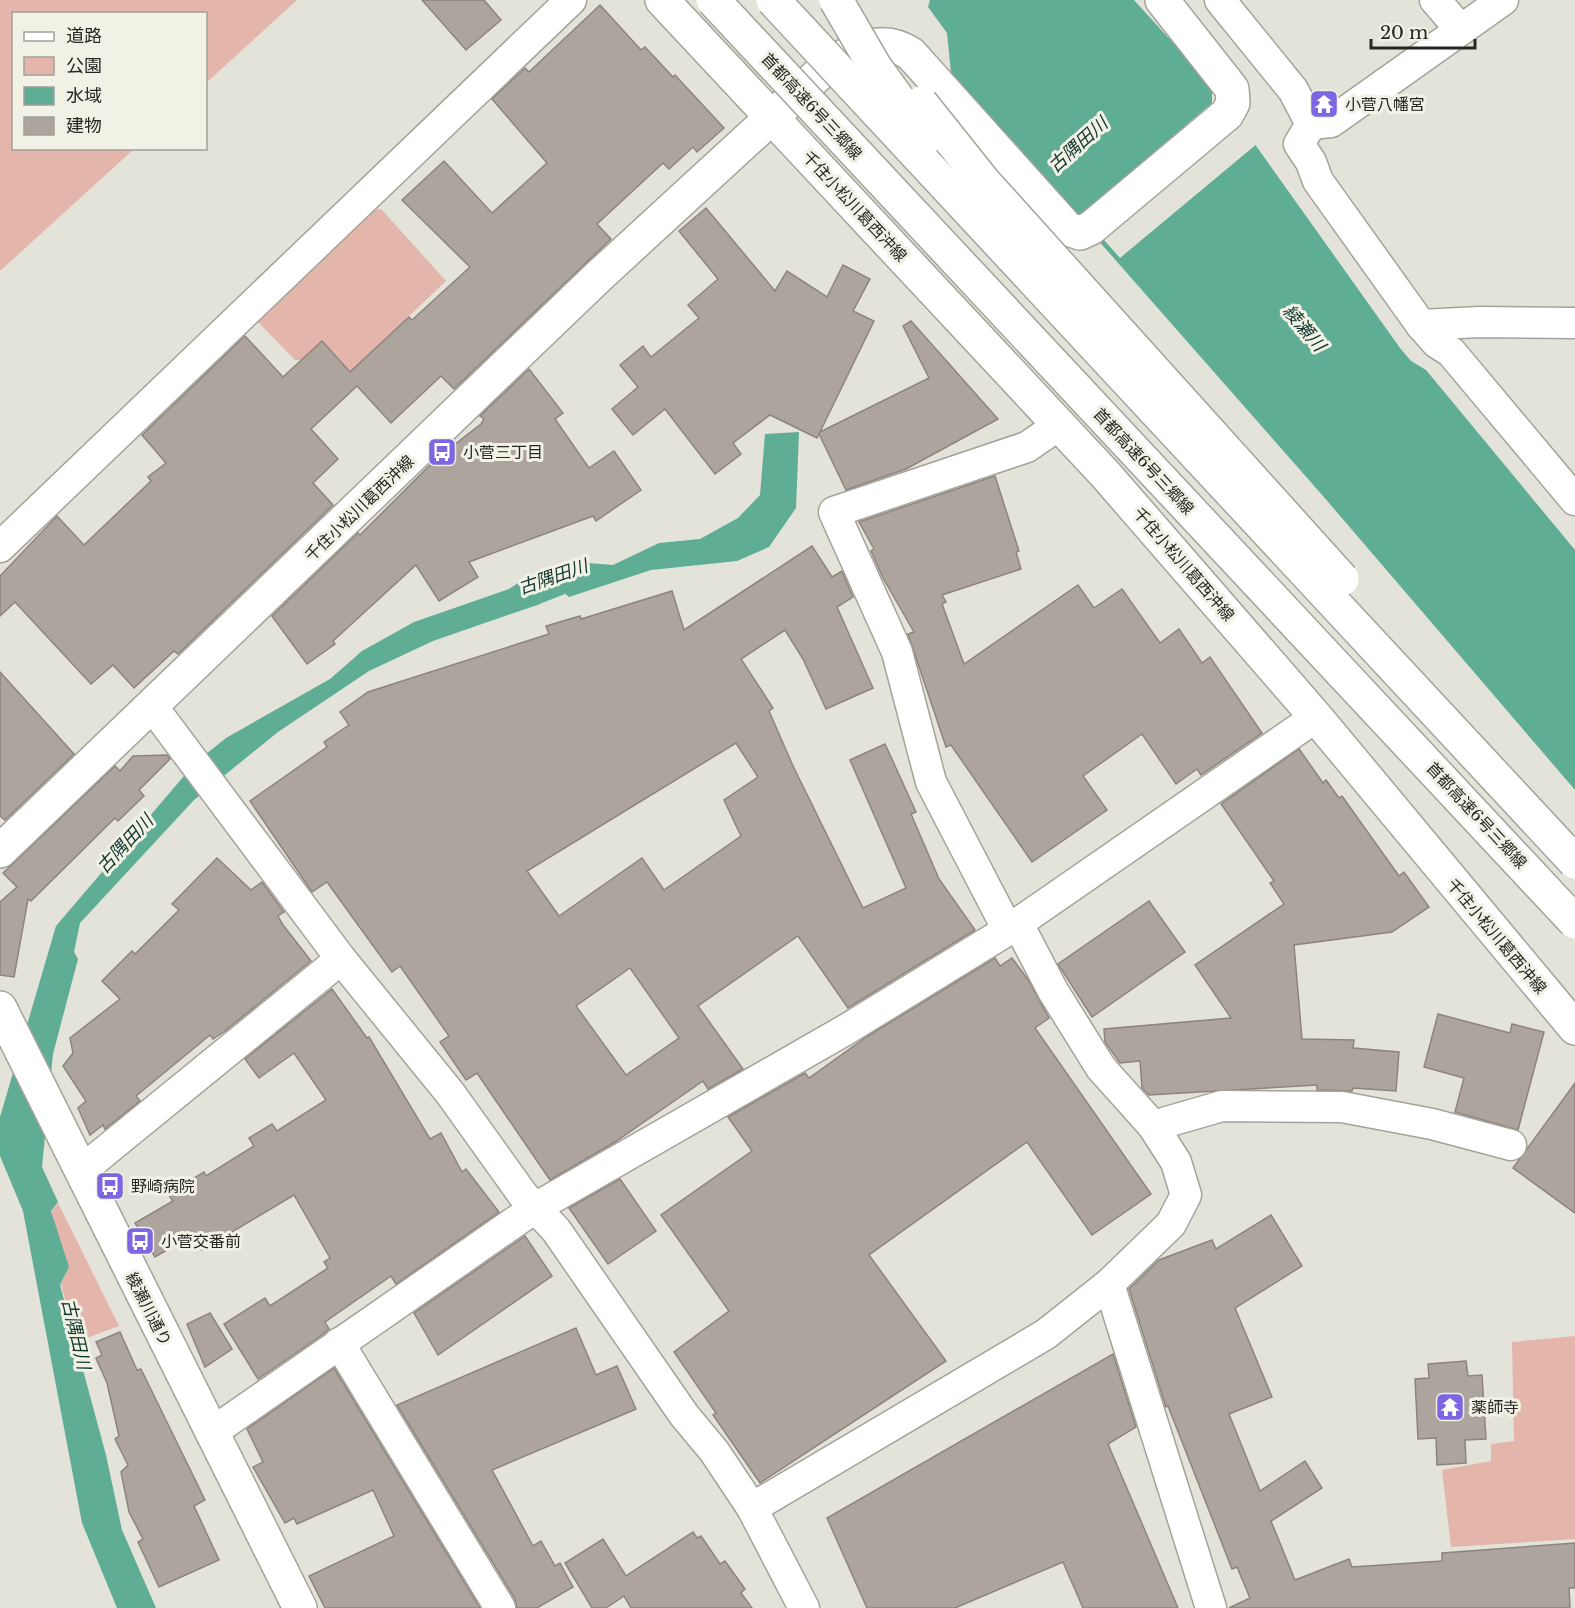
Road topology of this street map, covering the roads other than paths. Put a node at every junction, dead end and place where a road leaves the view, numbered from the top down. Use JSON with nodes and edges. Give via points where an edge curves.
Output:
{"nodes":[{"id":1,"x":572,"y":0,"type":"edge"},
{"id":2,"x":662,"y":0,"type":"edge"},
{"id":3,"x":713,"y":0,"type":"edge"},
{"id":4,"x":725,"y":0,"type":"edge"},
{"id":5,"x":773,"y":0,"type":"edge"},
{"id":6,"x":836,"y":0,"type":"edge"},
{"id":7,"x":856,"y":0,"type":"edge"},
{"id":8,"x":1162,"y":0,"type":"edge"},
{"id":9,"x":1220,"y":0,"type":"edge"},
{"id":10,"x":1435,"y":0,"type":"edge"},
{"id":11,"x":1503,"y":0,"type":"edge"},
{"id":12,"x":1460,"y":29,"type":"junction"},
{"id":13,"x":772,"y":118,"type":"junction"},
{"id":14,"x":1311,"y":124,"type":"junction"},
{"id":15,"x":1575,"y":323,"type":"edge"},
{"id":16,"x":1421,"y":325,"type":"junction"},
{"id":17,"x":1059,"y":424,"type":"junction"},
{"id":18,"x":1575,"y":501,"type":"edge"},
{"id":19,"x":0,"y":547,"type":"edge"},
{"id":20,"x":152,"y":706,"type":"junction"},
{"id":21,"x":1316,"y":717,"type":"junction"},
{"id":22,"x":1575,"y":837,"type":"edge"},
{"id":23,"x":0,"y":850,"type":"edge"},
{"id":24,"x":1575,"y":862,"type":"edge"},
{"id":25,"x":1543,"y":886,"type":"junction"},
{"id":26,"x":1575,"y":922,"type":"edge"},
{"id":27,"x":1013,"y":927,"type":"junction"},
{"id":28,"x":341,"y":959,"type":"junction"},
{"id":29,"x":0,"y":1008,"type":"edge"},
{"id":30,"x":1575,"y":1028,"type":"edge"},
{"id":31,"x":1153,"y":1126,"type":"junction"},
{"id":32,"x":1511,"y":1145,"type":"dead end"},
{"id":33,"x":82,"y":1170,"type":"junction"},
{"id":34,"x":535,"y":1208,"type":"junction"},
{"id":35,"x":1109,"y":1284,"type":"junction"},
{"id":36,"x":339,"y":1343,"type":"junction"},
{"id":37,"x":211,"y":1433,"type":"junction"},
{"id":38,"x":752,"y":1508,"type":"junction"},
{"id":39,"x":799,"y":1606,"type":"edge"},
{"id":40,"x":300,"y":1608,"type":"edge"},
{"id":41,"x":500,"y":1608,"type":"edge"},
{"id":42,"x":1211,"y":1608,"type":"edge"}],
"edges":[{"from":1,"to":19,"type":"street"},
{"from":2,"to":13,"type":"main road","name":"千住小松川葛西沖線"},
{"from":3,"to":25,"type":"main road","name":"首都高速6号三郷線","bridge":true},
{"from":4,"to":13,"type":"main road","name":"千住小松川葛西沖線"},
{"from":5,"to":24,"type":"main road","bridge":true},
{"from":6,"to":25,"type":"main road","bridge":true,"via":[[875,67],[917,127]]},
{"from":7,"to":22,"type":"main road","bridge":true,"via":[[890,59],[984,182]]},
{"from":8,"to":13,"type":"main road","name":"千住小松川葛西沖線","via":[[1232,89],[1233,103],[1227,114],[1091,228],[1080,233],[1068,229],[911,54],[898,45],[872,45],[833,61]]},
{"from":9,"to":14,"type":"street","via":[[1293,90]]},
{"from":10,"to":12,"type":"street"},
{"from":11,"to":12,"type":"street"},
{"from":12,"to":14,"type":"street","via":[[1331,122]]},
{"from":13,"to":17,"type":"main road","name":"千住小松川葛西沖線"},
{"from":13,"to":20,"type":"main road","name":"千住小松川葛西沖線","via":[[599,276]]},
{"from":14,"to":16,"type":"street","via":[[1299,144],[1318,181]]},
{"from":15,"to":16,"type":"street"},
{"from":16,"to":18,"type":"street","via":[[1437,344],[1451,352]]},
{"from":17,"to":21,"type":"main road","name":"千住小松川葛西沖線"},
{"from":17,"to":27,"type":"street","via":[[1027,447],[834,512],[897,652],[931,782]]},
{"from":20,"to":23,"type":"main road","name":"千住小松川葛西沖線"},
{"from":20,"to":28,"type":"street"},
{"from":21,"to":27,"type":"street"},
{"from":21,"to":30,"type":"main road","name":"千住小松川葛西沖線"},
{"from":25,"to":26,"type":"main road","name":"首都高速6号三郷線","bridge":true},
{"from":27,"to":31,"type":"street","via":[[1101,1068]]},
{"from":27,"to":34,"type":"street","via":[[847,1029]]},
{"from":28,"to":33,"type":"street"},
{"from":28,"to":34,"type":"street","via":[[450,1093]]},
{"from":29,"to":33,"type":"main road","name":"綾瀬川通り"},
{"from":31,"to":32,"type":"street","via":[[1222,1107],[1342,1107],[1432,1124]]},
{"from":31,"to":35,"type":"street","via":[[1176,1162],[1186,1195],[1171,1224]]},
{"from":33,"to":37,"type":"main road","name":"綾瀬川通り"},
{"from":34,"to":36,"type":"street"},
{"from":34,"to":38,"type":"street","via":[[556,1230]]},
{"from":35,"to":38,"type":"street","via":[[1046,1334]]},
{"from":35,"to":42,"type":"street"},
{"from":36,"to":37,"type":"street"},
{"from":36,"to":41,"type":"street"},
{"from":37,"to":40,"type":"main road","name":"綾瀬川通り"},
{"from":38,"to":39,"type":"street"}]}
